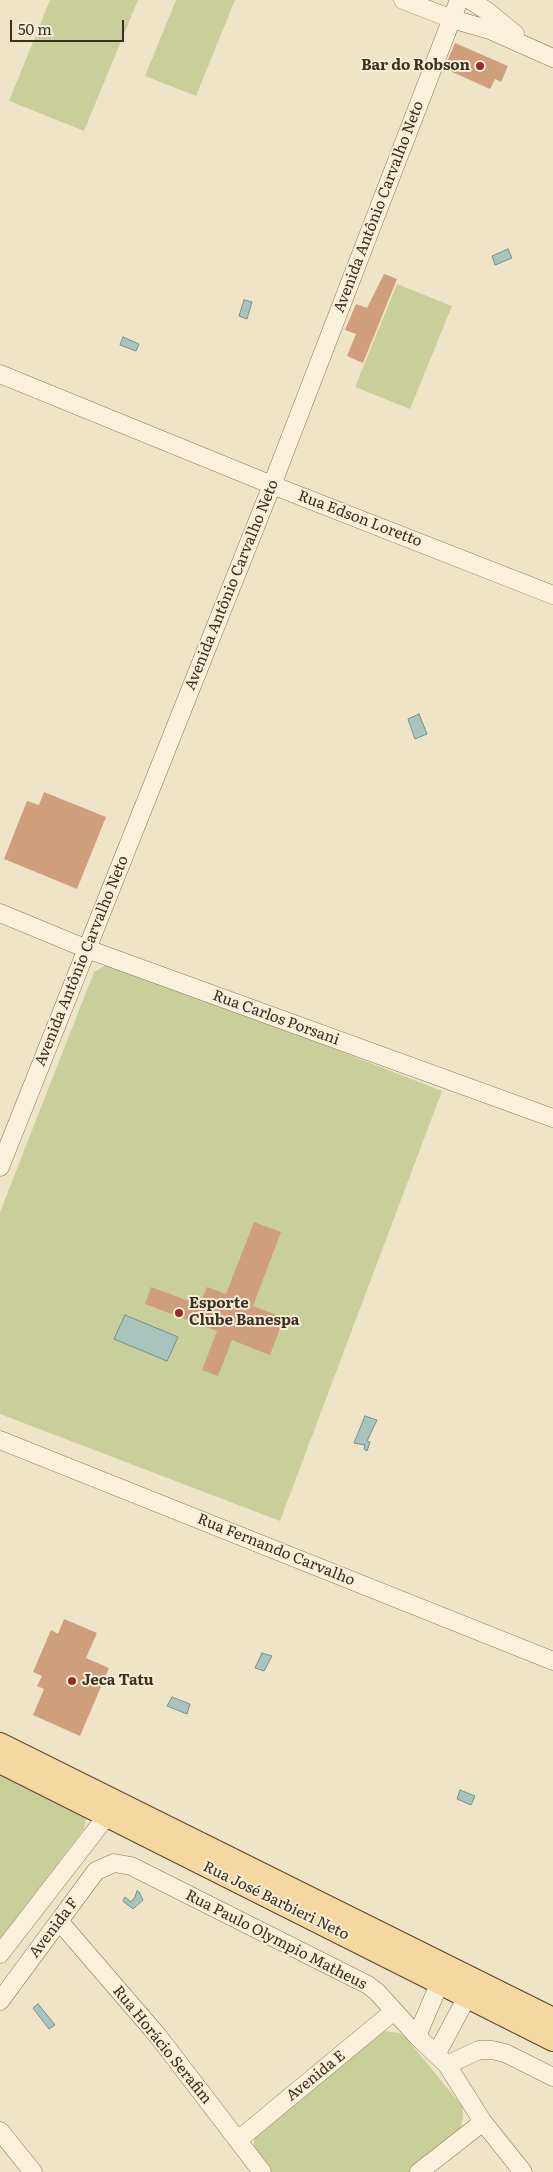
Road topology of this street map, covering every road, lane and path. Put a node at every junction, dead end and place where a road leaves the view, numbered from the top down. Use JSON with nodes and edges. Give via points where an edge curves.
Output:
{"nodes":[{"id":1,"x":403,"y":0,"type":"edge"},
{"id":2,"x":459,"y":0,"type":"edge"},
{"id":3,"x":470,"y":0,"type":"edge"},
{"id":4,"x":452,"y":19,"type":"junction"},
{"id":5,"x":533,"y":49,"type":"junction"},
{"id":6,"x":553,"y":58,"type":"edge"},
{"id":7,"x":0,"y":374,"type":"edge"},
{"id":8,"x":272,"y":485,"type":"junction"},
{"id":9,"x":553,"y":595,"type":"edge"},
{"id":10,"x":0,"y":913,"type":"edge"},
{"id":11,"x":87,"y":949,"type":"junction"},
{"id":12,"x":553,"y":1118,"type":"edge"},
{"id":13,"x":0,"y":1167,"type":"edge"},
{"id":14,"x":0,"y":1440,"type":"edge"},
{"id":15,"x":553,"y":1661,"type":"edge"},
{"id":16,"x":0,"y":1744,"type":"edge"},
{"id":17,"x":0,"y":1762,"type":"edge"},
{"id":18,"x":106,"y":1816,"type":"junction"},
{"id":19,"x":114,"y":1863,"type":"joint"},
{"id":20,"x":59,"y":1921,"type":"junction"},
{"id":21,"x":0,"y":1954,"type":"edge"},
{"id":22,"x":440,"y":1982,"type":"junction"},
{"id":23,"x":467,"y":1997,"type":"junction"},
{"id":24,"x":0,"y":2001,"type":"edge"},
{"id":25,"x":394,"y":2011,"type":"junction"},
{"id":26,"x":553,"y":2019,"type":"edge"},
{"id":27,"x":417,"y":2036,"type":"junction"},
{"id":28,"x":553,"y":2040,"type":"edge"},
{"id":29,"x":442,"y":2059,"type":"junction"},
{"id":30,"x":553,"y":2077,"type":"edge"},
{"id":31,"x":483,"y":2122,"type":"junction"},
{"id":32,"x":0,"y":2130,"type":"edge"},
{"id":33,"x":238,"y":2140,"type":"junction"},
{"id":34,"x":33,"y":2172,"type":"edge"},
{"id":35,"x":262,"y":2172,"type":"edge"},
{"id":36,"x":419,"y":2172,"type":"edge"},
{"id":37,"x":523,"y":2172,"type":"edge"}],
"edges":[{"from":1,"to":4,"type":"street"},
{"from":2,"to":4,"type":"street","name":"Avenida Antônio Carvalho Neto"},
{"from":3,"to":5,"type":"street"},
{"from":4,"to":5,"type":"street","via":[[490,30]]},
{"from":4,"to":8,"type":"street","name":"Avenida Antônio Carvalho Neto"},
{"from":5,"to":6,"type":"street"},
{"from":7,"to":8,"type":"street","name":"Rua Edson Loretto"},
{"from":8,"to":9,"type":"street","name":"Rua Edson Loretto"},
{"from":8,"to":11,"type":"street","name":"Avenida Antônio Carvalho Neto"},
{"from":10,"to":11,"type":"street","name":"Rua Carlos Porsani"},
{"from":11,"to":12,"type":"street","name":"Rua Carlos Porsani"},
{"from":11,"to":13,"type":"street","name":"Avenida Antônio Carvalho Neto"},
{"from":14,"to":15,"type":"street","name":"Rua Fernando Carvalho"},
{"from":16,"to":26,"type":"main road","name":"Rua José Barbieri Neto"},
{"from":17,"to":18,"type":"main road","name":"Rua José Barbieri Neto"},
{"from":18,"to":21,"type":"street"},
{"from":18,"to":22,"type":"main road","name":"Rua José Barbieri Neto"},
{"from":19,"to":20,"type":"street","name":"Avenida F","via":[[96,1871]]},
{"from":19,"to":25,"type":"street","name":"Rua Paulo Olympio Matheus","via":[[131,1866],[368,1985]]},
{"from":20,"to":24,"type":"street","name":"Avenida F"},
{"from":20,"to":33,"type":"street","name":"Rua Horácio Serafim","via":[[158,2036]]},
{"from":22,"to":23,"type":"main road","name":"Rua José Barbieri Neto"},
{"from":22,"to":27,"type":"street"},
{"from":23,"to":28,"type":"main road","name":"Rua José Barbieri Neto"},
{"from":23,"to":29,"type":"street"},
{"from":25,"to":27,"type":"street","name":"Rua Paulo Olympio Matheus"},
{"from":25,"to":33,"type":"street","name":"Avenida E"},
{"from":27,"to":29,"type":"street","name":"Rua Paulo Olympio Matheus"},
{"from":29,"to":30,"type":"street","via":[[492,2050]]},
{"from":29,"to":31,"type":"street","name":"Rua Paulo Olympio Matheus"},
{"from":31,"to":36,"type":"street"},
{"from":31,"to":37,"type":"street","name":"Rua Paulo Olympio Matheus"},
{"from":32,"to":34,"type":"street"},
{"from":33,"to":35,"type":"street","name":"Rua Horácio Serafim"}]}
